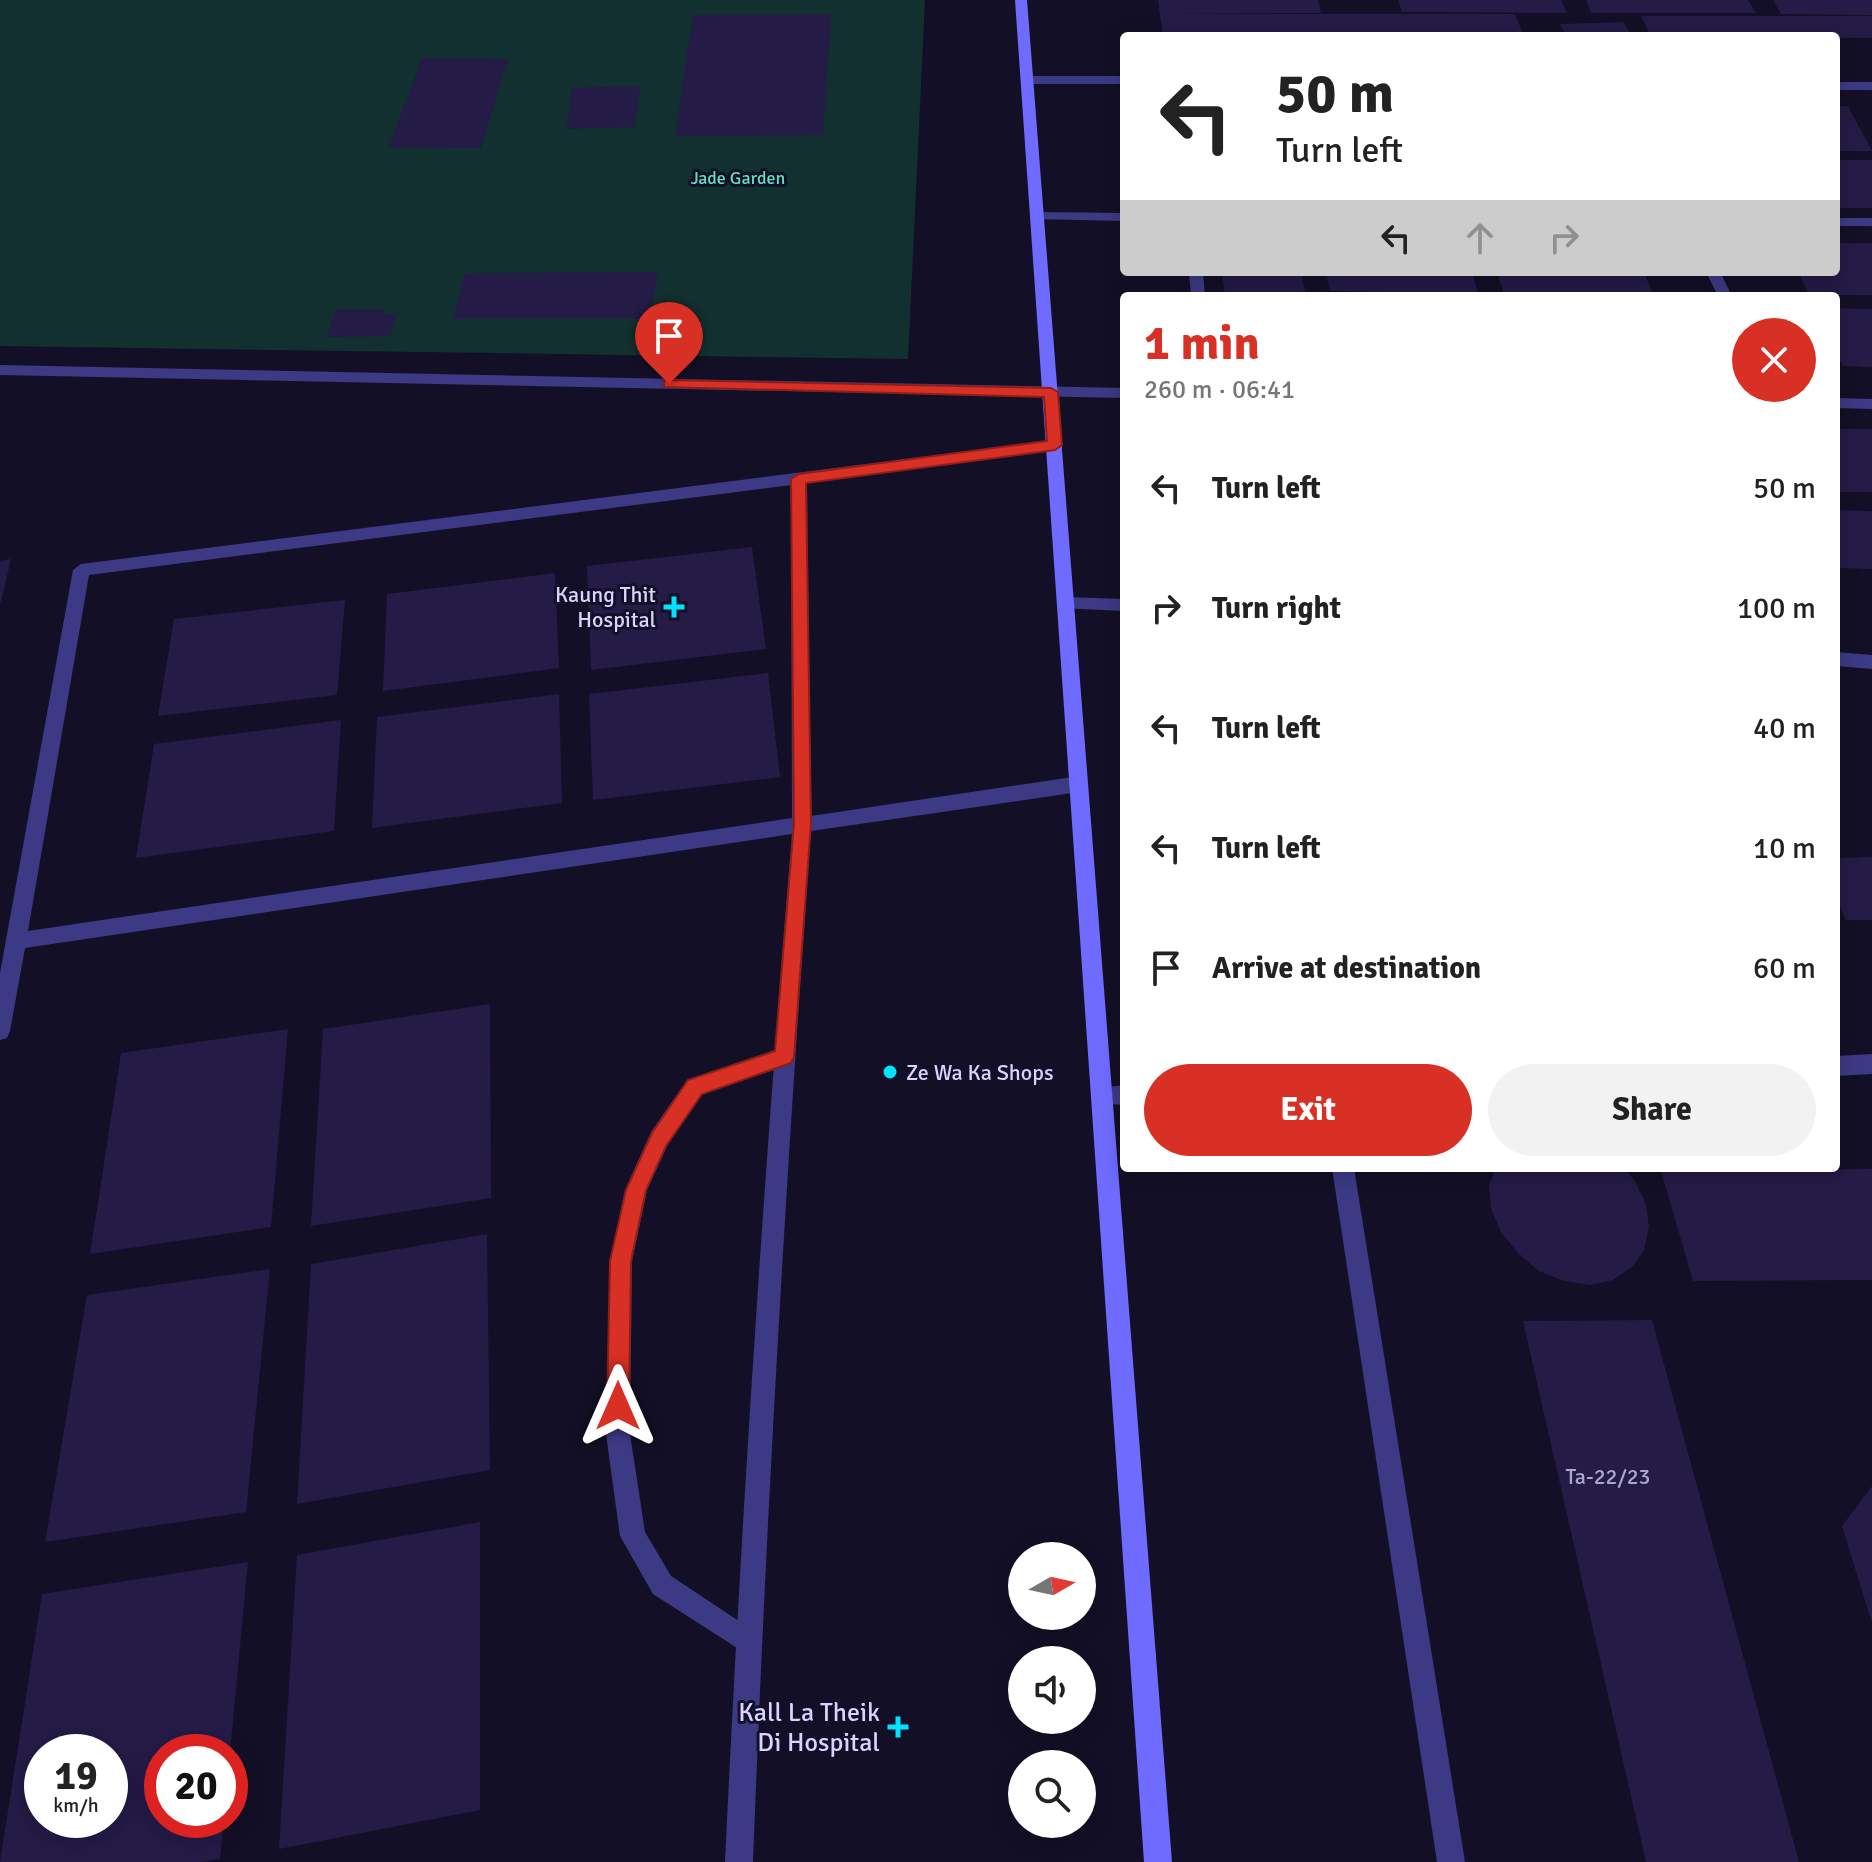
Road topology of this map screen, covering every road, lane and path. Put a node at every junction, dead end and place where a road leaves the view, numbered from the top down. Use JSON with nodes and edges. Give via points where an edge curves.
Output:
{"nodes":[{"id":1,"x":1021,"y":0,"type":"edge"},
{"id":2,"x":1028,"y":80,"type":"junction"},
{"id":3,"x":1120,"y":80,"type":"edge"},
{"id":4,"x":1840,"y":86,"type":"edge"},
{"id":5,"x":1871,"y":87,"type":"edge"},
{"id":6,"x":1038,"y":216,"type":"junction"},
{"id":7,"x":1120,"y":217,"type":"edge"},
{"id":8,"x":1840,"y":222,"type":"edge"},
{"id":9,"x":1872,"y":222,"type":"edge"},
{"id":10,"x":0,"y":370,"type":"edge"},
{"id":11,"x":1051,"y":392,"type":"junction"},
{"id":12,"x":1120,"y":393,"type":"edge"},
{"id":13,"x":1840,"y":403,"type":"edge"},
{"id":14,"x":1872,"y":404,"type":"edge"},
{"id":15,"x":1055,"y":445,"type":"junction"},
{"id":16,"x":799,"y":479,"type":"junction"},
{"id":17,"x":1066,"y":603,"type":"junction"},
{"id":18,"x":1120,"y":605,"type":"edge"},
{"id":19,"x":1840,"y":659,"type":"edge"},
{"id":20,"x":1872,"y":662,"type":"edge"},
{"id":21,"x":1079,"y":784,"type":"junction"},
{"id":22,"x":802,"y":823,"type":"junction"},
{"id":23,"x":16,"y":941,"type":"junction"},
{"id":24,"x":0,"y":1031,"type":"edge"},
{"id":25,"x":784,"y":1057,"type":"junction"},
{"id":26,"x":1872,"y":1064,"type":"edge"},
{"id":27,"x":1840,"y":1066,"type":"edge"},
{"id":28,"x":1113,"y":1096,"type":"edge"},
{"id":29,"x":1344,"y":1172,"type":"edge"},
{"id":30,"x":748,"y":1642,"type":"junction"},
{"id":31,"x":739,"y":1862,"type":"edge"},
{"id":32,"x":1158,"y":1862,"type":"edge"},
{"id":33,"x":1451,"y":1862,"type":"edge"}],
"edges":[{"from":1,"to":2,"type":"street"},
{"from":2,"to":3,"type":"street"},
{"from":2,"to":6,"type":"street"},
{"from":4,"to":5,"type":"street"},
{"from":6,"to":7,"type":"street"},
{"from":6,"to":11,"type":"street"},
{"from":8,"to":9,"type":"street"},
{"from":10,"to":11,"type":"street"},
{"from":11,"to":12,"type":"street"},
{"from":11,"to":15,"type":"street"},
{"from":13,"to":14,"type":"street"},
{"from":15,"to":16,"type":"street"},
{"from":15,"to":17,"type":"street"},
{"from":16,"to":22,"type":"street"},
{"from":16,"to":23,"type":"street","via":[[81,570]]},
{"from":17,"to":18,"type":"street"},
{"from":17,"to":21,"type":"street"},
{"from":19,"to":20,"type":"street"},
{"from":21,"to":22,"type":"street"},
{"from":21,"to":28,"type":"street"},
{"from":22,"to":23,"type":"street"},
{"from":22,"to":25,"type":"street"},
{"from":23,"to":24,"type":"street"},
{"from":25,"to":30,"type":"street"},
{"from":25,"to":30,"type":"street","via":[[695,1087],[659,1139],[636,1190],[621,1261],[618,1434],[633,1536],[662,1585]]},
{"from":26,"to":27,"type":"street"},
{"from":28,"to":32,"type":"street"},
{"from":29,"to":33,"type":"street"},
{"from":30,"to":31,"type":"street"}]}
